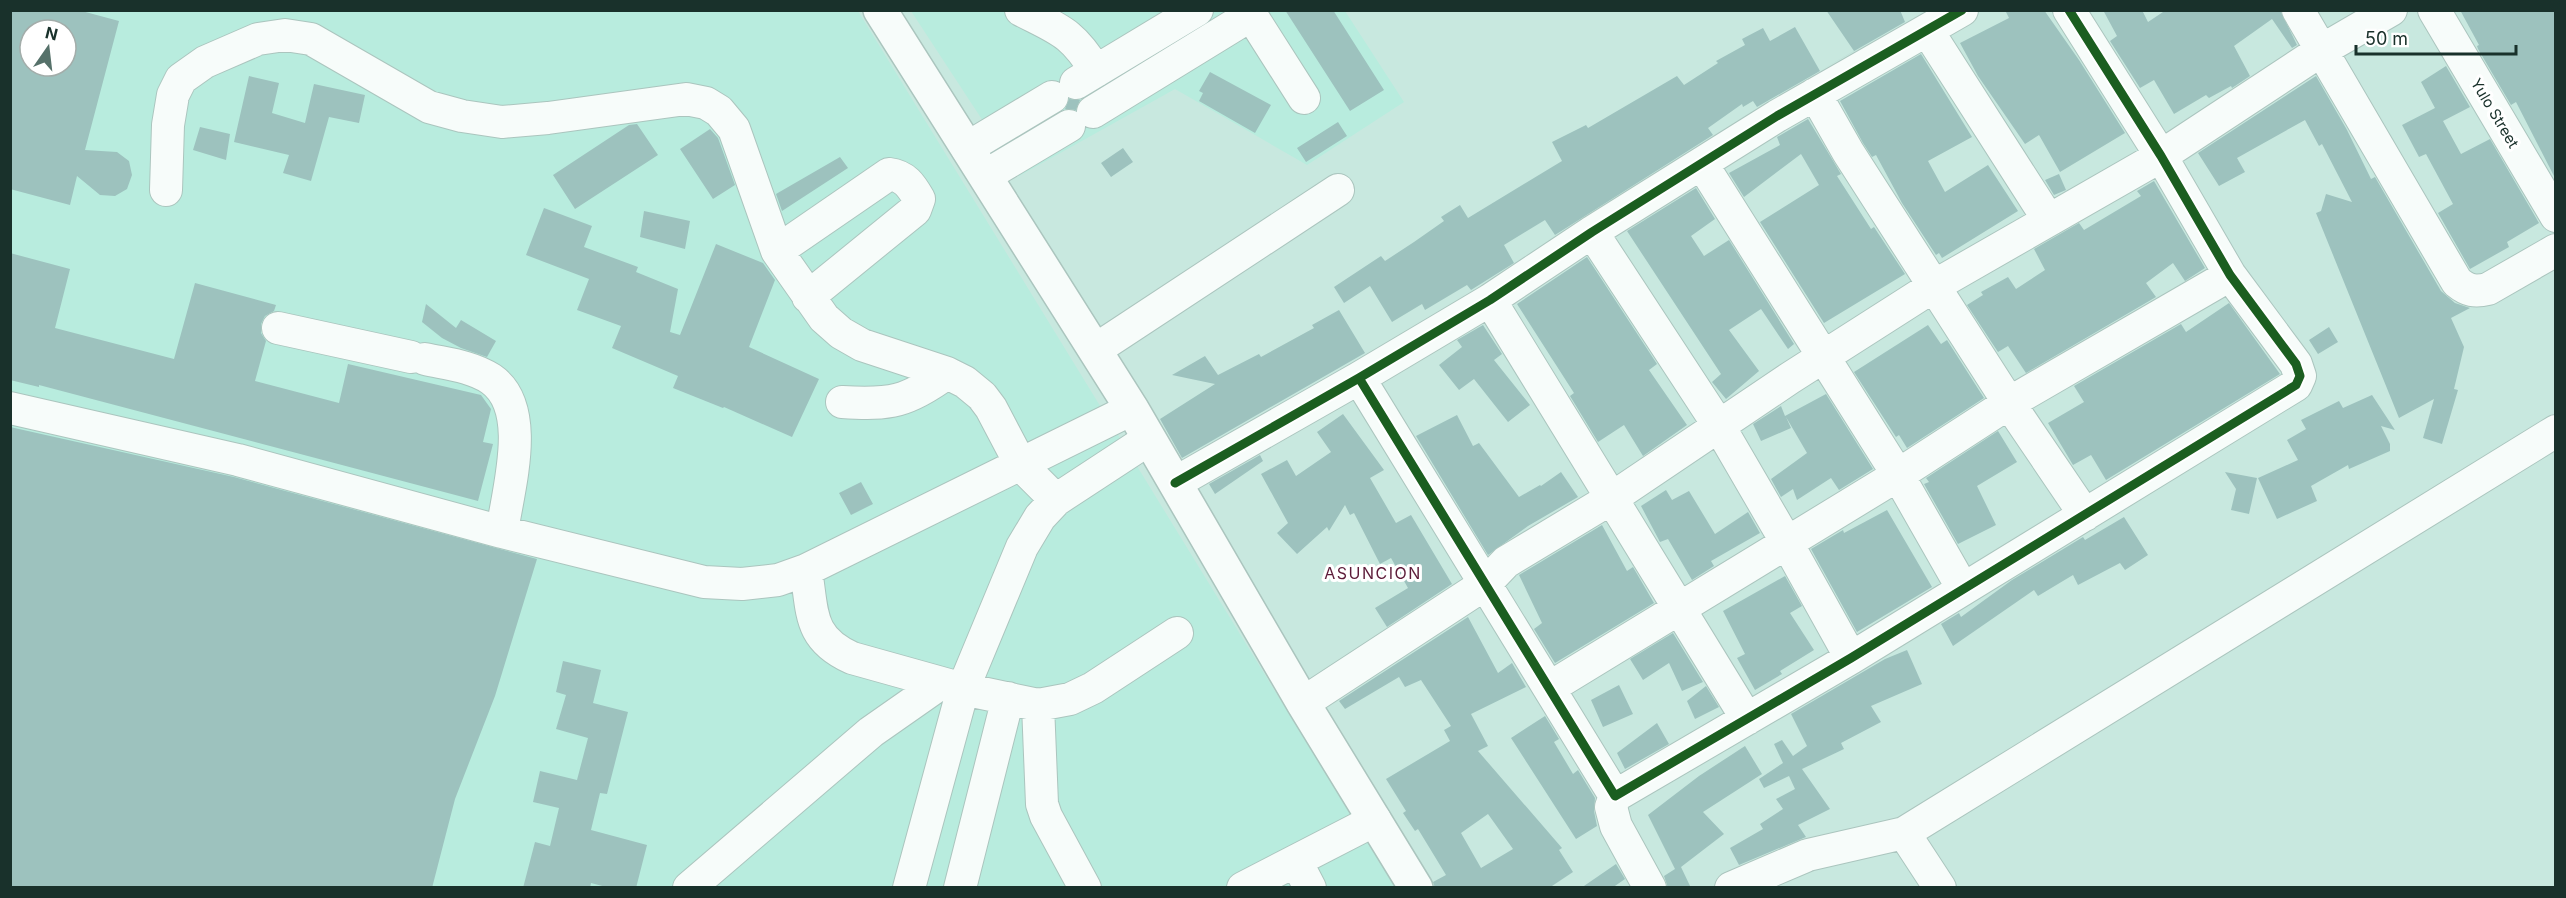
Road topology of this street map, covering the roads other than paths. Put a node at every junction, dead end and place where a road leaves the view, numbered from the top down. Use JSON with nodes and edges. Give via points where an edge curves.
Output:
{"nodes":[{"id":1,"x":880,"y":10,"type":"edge"},
{"id":2,"x":1021,"y":10,"type":"edge"},
{"id":3,"x":1197,"y":10,"type":"edge"},
{"id":4,"x":1962,"y":10,"type":"edge"},
{"id":5,"x":2069,"y":10,"type":"edge"},
{"id":6,"x":2298,"y":10,"type":"edge"},
{"id":7,"x":2391,"y":10,"type":"edge"},
{"id":8,"x":2434,"y":10,"type":"edge"},
{"id":9,"x":1250,"y":13,"type":"edge"},
{"id":10,"x":295,"y":23,"type":"edge"},
{"id":11,"x":1928,"y":30,"type":"junction"},
{"id":12,"x":2322,"y":50,"type":"junction"},
{"id":13,"x":1074,"y":84,"type":"junction"},
{"id":14,"x":1815,"y":94,"type":"junction"},
{"id":15,"x":1304,"y":98,"type":"dead end"},
{"id":16,"x":967,"y":148,"type":"junction"},
{"id":17,"x":2161,"y":156,"type":"junction"},
{"id":18,"x":1702,"y":164,"type":"junction"},
{"id":19,"x":985,"y":176,"type":"junction"},
{"id":20,"x":166,"y":190,"type":"dead end"},
{"id":21,"x":1338,"y":190,"type":"dead end"},
{"id":22,"x":2556,"y":216,"type":"edge"},
{"id":23,"x":2048,"y":219,"type":"junction"},
{"id":24,"x":1592,"y":231,"type":"junction"},
{"id":25,"x":2556,"y":250,"type":"edge"},
{"id":26,"x":777,"y":251,"type":"junction"},
{"id":27,"x":2230,"y":275,"type":"junction"},
{"id":28,"x":1934,"y":286,"type":"junction"},
{"id":29,"x":808,"y":297,"type":"junction"},
{"id":30,"x":1490,"y":300,"type":"junction"},
{"id":31,"x":278,"y":328,"type":"dead end"},
{"id":32,"x":1095,"y":350,"type":"junction"},
{"id":33,"x":1822,"y":358,"type":"junction"},
{"id":34,"x":947,"y":373,"type":"junction"},
{"id":35,"x":1359,"y":378,"type":"junction"},
{"id":36,"x":842,"y":402,"type":"dead end"},
{"id":37,"x":2009,"y":403,"type":"junction"},
{"id":38,"x":10,"y":408,"type":"edge"},
{"id":39,"x":1132,"y":409,"type":"junction"},
{"id":40,"x":1719,"y":426,"type":"junction"},
{"id":41,"x":2556,"y":431,"type":"edge"},
{"id":42,"x":1149,"y":439,"type":"junction"},
{"id":43,"x":1021,"y":465,"type":"junction"},
{"id":44,"x":1898,"y":476,"type":"junction"},
{"id":45,"x":1175,"y":483,"type":"junction"},
{"id":46,"x":1612,"y":498,"type":"junction"},
{"id":47,"x":1056,"y":500,"type":"junction"},
{"id":48,"x":2085,"y":515,"type":"junction"},
{"id":49,"x":502,"y":532,"type":"junction"},
{"id":50,"x":1787,"y":543,"type":"junction"},
{"id":51,"x":807,"y":570,"type":"junction"},
{"id":52,"x":1485,"y":584,"type":"junction"},
{"id":53,"x":1963,"y":589,"type":"junction"},
{"id":54,"x":1679,"y":609,"type":"junction"},
{"id":55,"x":1177,"y":633,"type":"dead end"},
{"id":56,"x":1851,"y":658,"type":"junction"},
{"id":57,"x":952,"y":686,"type":"junction"},
{"id":58,"x":1549,"y":688,"type":"junction"},
{"id":59,"x":1008,"y":698,"type":"junction"},
{"id":60,"x":1304,"y":703,"type":"junction"},
{"id":61,"x":1038,"y":705,"type":"junction"},
{"id":62,"x":1747,"y":719,"type":"junction"},
{"id":63,"x":1615,"y":796,"type":"junction"},
{"id":64,"x":1375,"y":820,"type":"junction"},
{"id":65,"x":1904,"y":833,"type":"junction"},
{"id":66,"x":1303,"y":874,"type":"edge"},
{"id":67,"x":689,"y":888,"type":"edge"},
{"id":68,"x":909,"y":888,"type":"edge"},
{"id":69,"x":960,"y":888,"type":"edge"},
{"id":70,"x":1085,"y":888,"type":"edge"},
{"id":71,"x":1244,"y":888,"type":"edge"},
{"id":72,"x":1416,"y":888,"type":"edge"},
{"id":73,"x":1650,"y":888,"type":"edge"},
{"id":74,"x":1731,"y":888,"type":"edge"},
{"id":75,"x":1940,"y":888,"type":"edge"}],
"edges":[{"from":1,"to":16,"type":"main road"},
{"from":2,"to":13,"type":"street","via":[[1065,32],[1082,48]]},
{"from":3,"to":13,"type":"street"},
{"from":4,"to":11,"type":"street"},
{"from":5,"to":17,"type":"street"},
{"from":6,"to":12,"type":"street"},
{"from":7,"to":12,"type":"street"},
{"from":8,"to":22,"type":"street","name":"Yulo Street"},
{"from":9,"to":15,"type":"street"},
{"from":9,"to":19,"type":"street"},
{"from":10,"to":20,"type":"street","via":[[285,34],[258,39],[205,62],[181,79],[173,95],[168,125]]},
{"from":10,"to":26,"type":"street","via":[[311,39],[429,107],[462,116],[502,122],[686,99],[706,103],[734,129]]},
{"from":11,"to":14,"type":"street"},
{"from":11,"to":23,"type":"street"},
{"from":12,"to":17,"type":"street"},
{"from":12,"to":25,"type":"street","via":[[2457,282],[2467,290],[2488,289]]},
{"from":13,"to":16,"type":"street"},
{"from":14,"to":18,"type":"street"},
{"from":14,"to":28,"type":"street"},
{"from":16,"to":19,"type":"main road"},
{"from":17,"to":23,"type":"street"},
{"from":17,"to":27,"type":"street"},
{"from":18,"to":24,"type":"street"},
{"from":18,"to":33,"type":"street"},
{"from":19,"to":32,"type":"main road"},
{"from":21,"to":32,"type":"street"},
{"from":23,"to":28,"type":"street"},
{"from":24,"to":30,"type":"street"},
{"from":24,"to":40,"type":"street"},
{"from":26,"to":29,"type":"street"},
{"from":26,"to":29,"type":"street","via":[[889,174],[902,176],[913,188],[919,199],[915,210]]},
{"from":27,"to":37,"type":"street"},
{"from":27,"to":48,"type":"street","via":[[2296,364],[2300,376],[2296,385]]},
{"from":28,"to":33,"type":"street"},
{"from":28,"to":37,"type":"street"},
{"from":29,"to":34,"type":"street","via":[[824,318],[862,345]]},
{"from":30,"to":35,"type":"street"},
{"from":30,"to":46,"type":"street"},
{"from":31,"to":49,"type":"street","via":[[470,369],[491,379],[505,392],[516,440]]},
{"from":32,"to":39,"type":"main road"},
{"from":33,"to":40,"type":"street"},
{"from":33,"to":44,"type":"street"},
{"from":34,"to":36,"type":"street","via":[[911,397],[879,404]]},
{"from":34,"to":43,"type":"street","via":[[982,396]]},
{"from":35,"to":45,"type":"street"},
{"from":35,"to":52,"type":"street"},
{"from":37,"to":44,"type":"street"},
{"from":37,"to":48,"type":"street"},
{"from":38,"to":49,"type":"street","via":[[238,460]]},
{"from":39,"to":42,"type":"main road"},
{"from":39,"to":43,"type":"street"},
{"from":40,"to":46,"type":"street"},
{"from":40,"to":50,"type":"street"},
{"from":41,"to":65,"type":"street"},
{"from":42,"to":45,"type":"main road"},
{"from":42,"to":47,"type":"street"},
{"from":43,"to":47,"type":"street"},
{"from":43,"to":51,"type":"street"},
{"from":44,"to":50,"type":"street"},
{"from":44,"to":53,"type":"street"},
{"from":45,"to":60,"type":"main road"},
{"from":46,"to":52,"type":"street","via":[[1506,562]]},
{"from":46,"to":54,"type":"street"},
{"from":47,"to":57,"type":"street","via":[[1022,547]]},
{"from":48,"to":53,"type":"street"},
{"from":49,"to":51,"type":"street","via":[[704,582],[742,584],[778,580]]},
{"from":50,"to":54,"type":"street"},
{"from":50,"to":56,"type":"street"},
{"from":51,"to":57,"type":"street","via":[[816,627],[836,651]]},
{"from":52,"to":58,"type":"street"},
{"from":52,"to":60,"type":"street"},
{"from":53,"to":56,"type":"street"},
{"from":54,"to":58,"type":"street"},
{"from":54,"to":62,"type":"street"},
{"from":55,"to":61,"type":"street","via":[[1093,688],[1070,699]]},
{"from":56,"to":62,"type":"street"},
{"from":57,"to":59,"type":"street"},
{"from":57,"to":67,"type":"street","via":[[871,732]]},
{"from":57,"to":68,"type":"street"},
{"from":58,"to":63,"type":"street"},
{"from":59,"to":61,"type":"street"},
{"from":59,"to":69,"type":"street"},
{"from":60,"to":64,"type":"main road"},
{"from":61,"to":70,"type":"street","via":[[1042,804]]},
{"from":62,"to":63,"type":"street"},
{"from":63,"to":73,"type":"street","via":[[1611,807],[1616,826]]},
{"from":64,"to":66,"type":"street"},
{"from":64,"to":72,"type":"main road"},
{"from":65,"to":74,"type":"street","via":[[1808,855]]},
{"from":65,"to":75,"type":"street"},
{"from":66,"to":71,"type":"street"}]}
